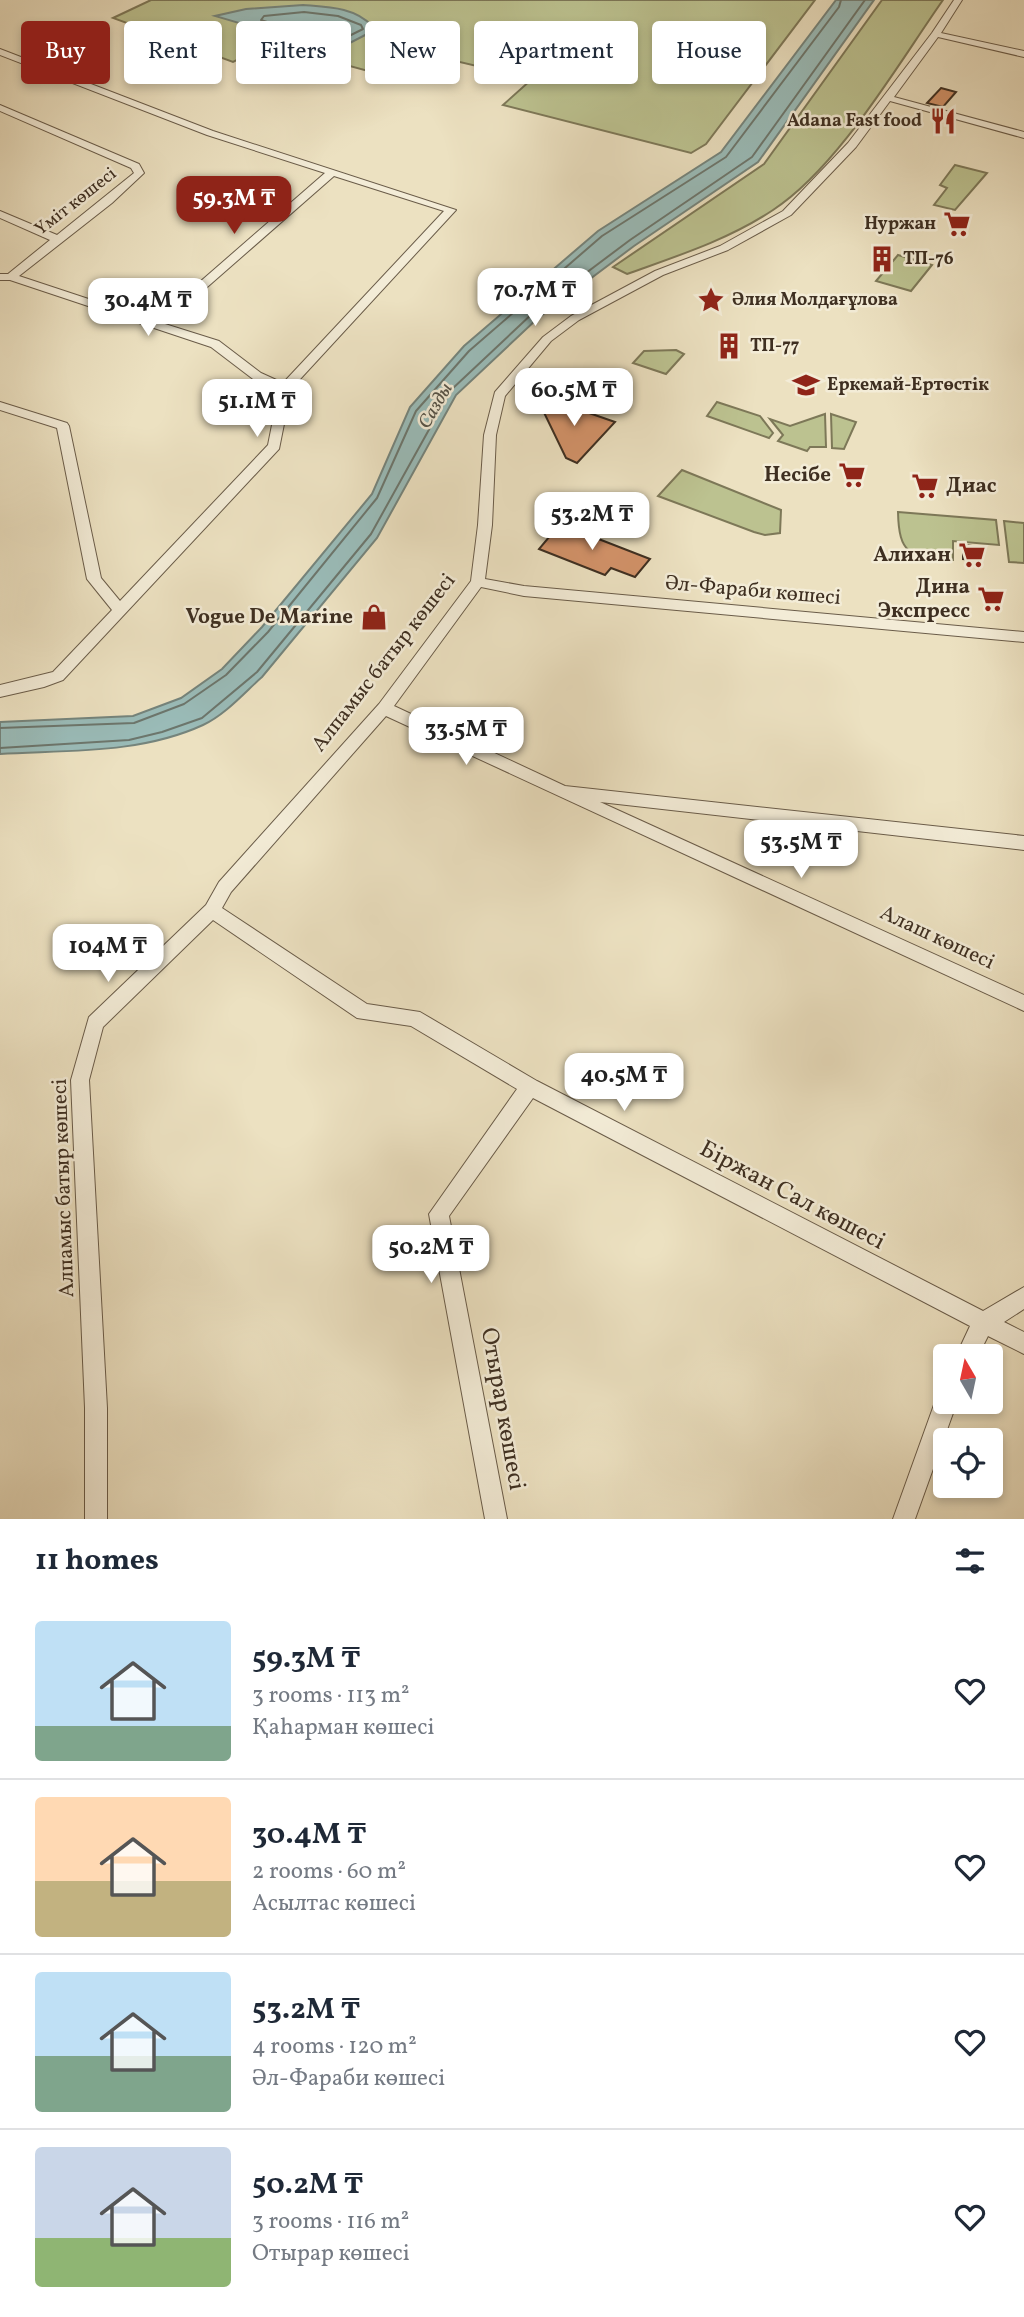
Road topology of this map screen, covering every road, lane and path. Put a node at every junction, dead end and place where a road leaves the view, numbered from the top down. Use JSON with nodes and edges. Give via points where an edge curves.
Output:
{"nodes":[{"id":1,"x":958,"y":0,"type":"edge"},
{"id":2,"x":936,"y":34,"type":"junction"},
{"id":3,"x":0,"y":52,"type":"edge"},
{"id":4,"x":1024,"y":54,"type":"edge"},
{"id":5,"x":888,"y":98,"type":"junction"},
{"id":6,"x":0,"y":108,"type":"edge"},
{"id":7,"x":1024,"y":135,"type":"edge"},
{"id":8,"x":331,"y":173,"type":"junction"},
{"id":9,"x":0,"y":214,"type":"edge"},
{"id":10,"x":56,"y":239,"type":"junction"},
{"id":11,"x":6,"y":277,"type":"edge"},
{"id":12,"x":158,"y":324,"type":"junction"},
{"id":13,"x":285,"y":388,"type":"junction"},
{"id":14,"x":0,"y":406,"type":"edge"},
{"id":15,"x":478,"y":582,"type":"junction"},
{"id":16,"x":120,"y":611,"type":"junction"},
{"id":17,"x":1024,"y":637,"type":"edge"},
{"id":18,"x":0,"y":691,"type":"edge"},
{"id":19,"x":384,"y":708,"type":"junction"},
{"id":20,"x":563,"y":792,"type":"junction"},
{"id":21,"x":1024,"y":843,"type":"edge"},
{"id":22,"x":212,"y":911,"type":"junction"},
{"id":23,"x":1024,"y":1003,"type":"edge"},
{"id":24,"x":530,"y":1087,"type":"junction"},
{"id":25,"x":1024,"y":1297,"type":"edge"},
{"id":26,"x":983,"y":1323,"type":"junction"},
{"id":27,"x":1024,"y":1343,"type":"edge"},
{"id":28,"x":973,"y":1344,"type":"edge"},
{"id":29,"x":942,"y":1414,"type":"edge"},
{"id":30,"x":96,"y":1519,"type":"edge"},
{"id":31,"x":496,"y":1519,"type":"edge"},
{"id":32,"x":904,"y":1519,"type":"edge"}],
"edges":[{"from":1,"to":2,"type":"street"},
{"from":2,"to":4,"type":"street"},
{"from":2,"to":5,"type":"street"},
{"from":3,"to":8,"type":"street","via":[[210,133]]},
{"from":5,"to":7,"type":"street"},
{"from":5,"to":15,"type":"street","via":[[852,145],[787,213],[724,248],[624,290],[544,342],[499,396],[494,409]]},
{"from":6,"to":10,"type":"street","name":"Үміт көшесі","via":[[138,169],[109,202]]},
{"from":8,"to":12,"type":"street"},
{"from":8,"to":13,"type":"street","via":[[451,210]]},
{"from":9,"to":10,"type":"street"},
{"from":10,"to":11,"type":"street","name":"Үміт көшесі"},
{"from":11,"to":12,"type":"street"},
{"from":12,"to":13,"type":"street","via":[[215,344],[257,376]]},
{"from":13,"to":16,"type":"street","via":[[274,446]]},
{"from":14,"to":16,"type":"street","via":[[63,426],[94,579]]},
{"from":15,"to":17,"type":"street","name":"Әл-Фараби көшесі","via":[[524,591]]},
{"from":15,"to":19,"type":"street","name":"Алпамыс батыр көшесі"},
{"from":16,"to":18,"type":"street","via":[[58,676]]},
{"from":19,"to":20,"type":"street","name":"Алаш көшесі"},
{"from":19,"to":22,"type":"street","name":"Алпамыс батыр көшесі","via":[[225,887]]},
{"from":20,"to":21,"type":"street"},
{"from":20,"to":23,"type":"street","name":"Алаш көшесі"},
{"from":22,"to":24,"type":"street","name":"Біржан Сал көшесі","via":[[363,1012],[414,1018]]},
{"from":22,"to":30,"type":"street","name":"Алпамыс батыр көшесі","via":[[96,1023],[80,1080],[96,1408]]},
{"from":24,"to":26,"type":"street","name":"Біржан Сал көшесі"},
{"from":24,"to":31,"type":"street","name":"Отырар көшесі","via":[[439,1214]]},
{"from":25,"to":26,"type":"street"},
{"from":26,"to":27,"type":"street","name":"Біржан Сал көшесі"},
{"from":26,"to":28,"type":"street"},
{"from":29,"to":32,"type":"street"}]}
